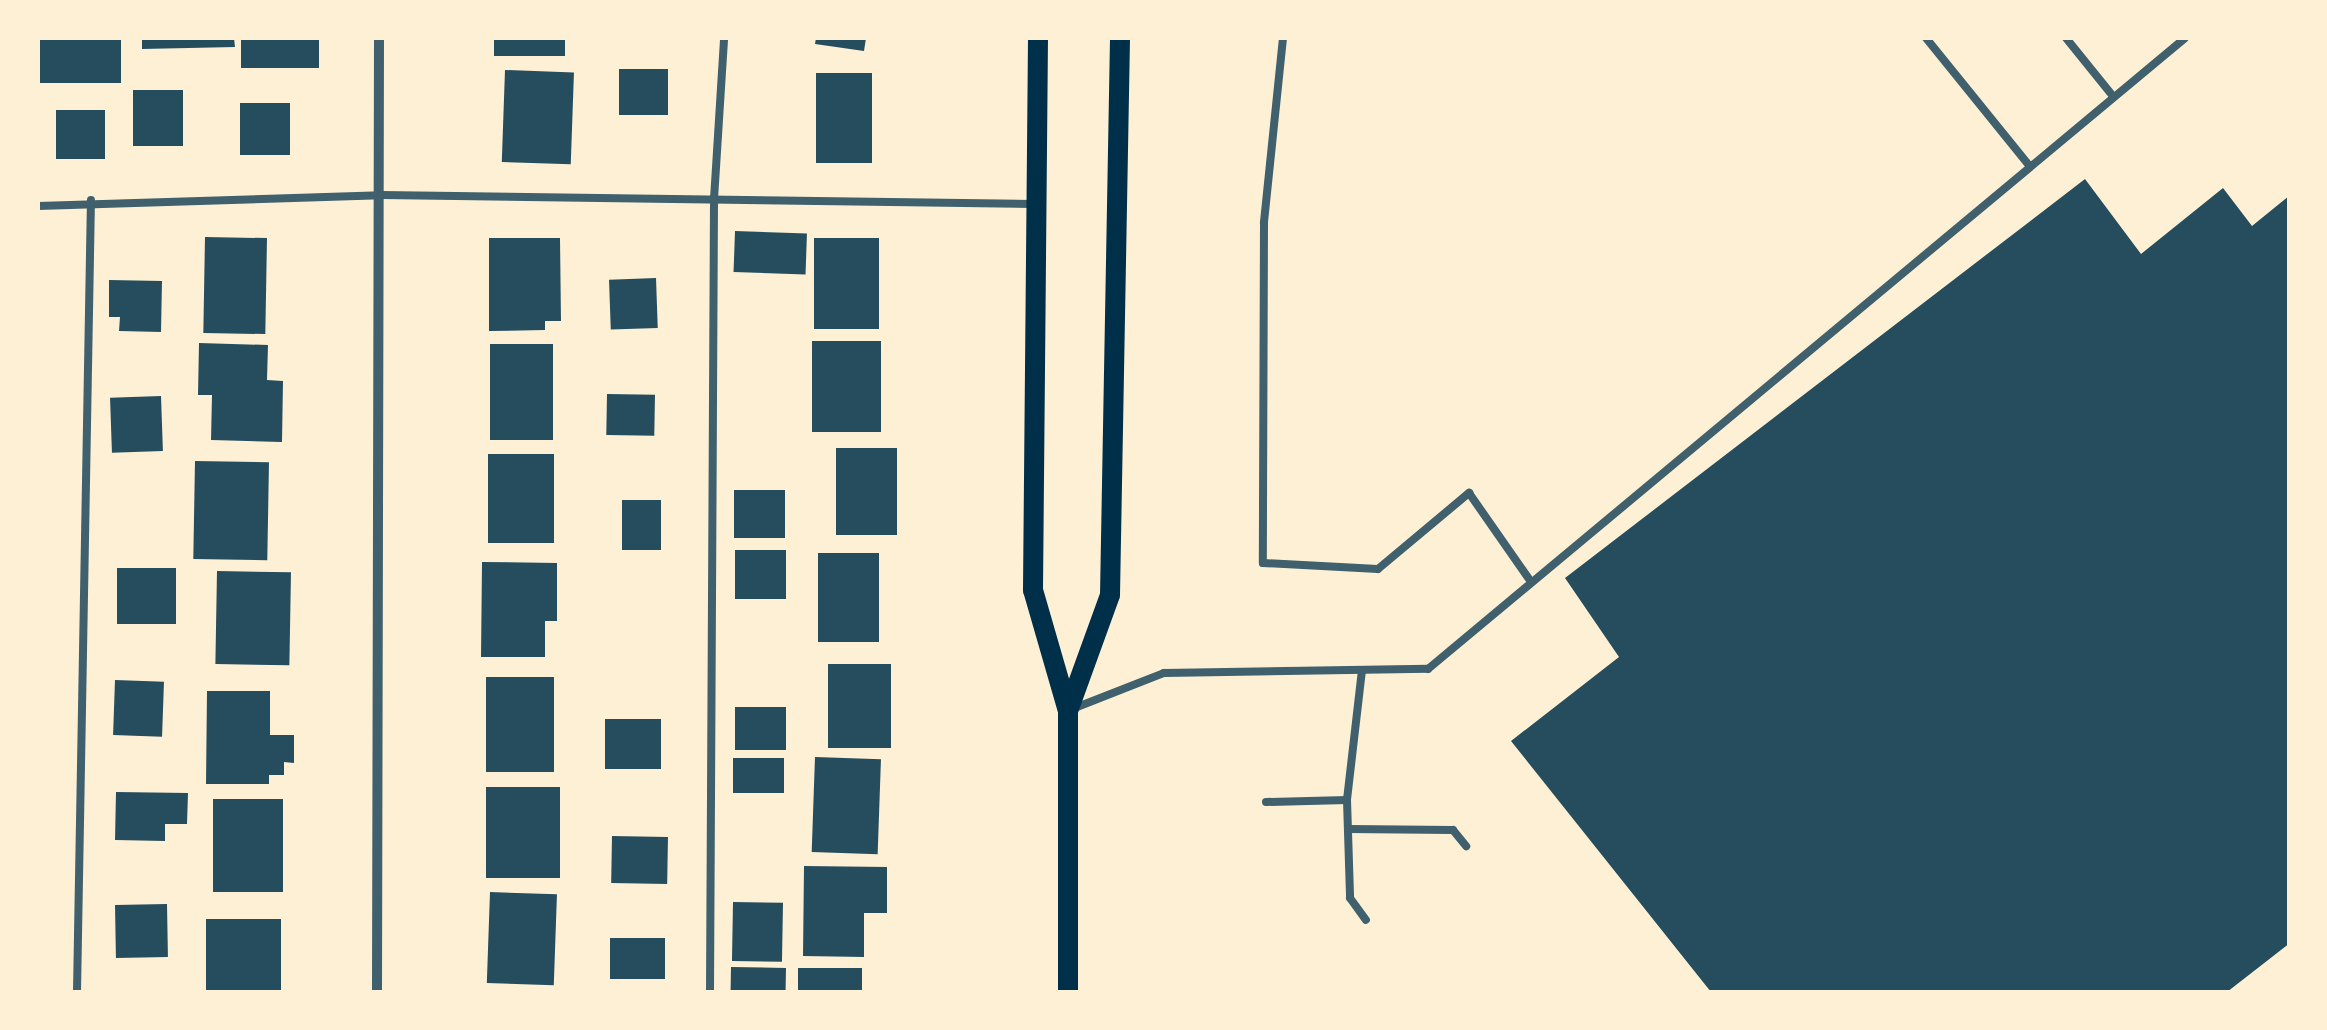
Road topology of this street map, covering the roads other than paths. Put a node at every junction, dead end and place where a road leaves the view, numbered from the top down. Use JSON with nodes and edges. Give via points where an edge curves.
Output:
{"nodes":[{"id":1,"x":379,"y":38,"type":"edge"},
{"id":2,"x":724,"y":38,"type":"edge"},
{"id":3,"x":1038,"y":38,"type":"edge"},
{"id":4,"x":1120,"y":38,"type":"edge"},
{"id":5,"x":1282,"y":38,"type":"edge"},
{"id":6,"x":1926,"y":38,"type":"edge"},
{"id":7,"x":2066,"y":38,"type":"edge"},
{"id":8,"x":2185,"y":38,"type":"edge"},
{"id":9,"x":2112,"y":95,"type":"junction"},
{"id":10,"x":2028,"y":164,"type":"junction"},
{"id":11,"x":381,"y":195,"type":"junction"},
{"id":12,"x":714,"y":199,"type":"junction"},
{"id":13,"x":91,"y":200,"type":"junction"},
{"id":14,"x":1032,"y":204,"type":"junction"},
{"id":15,"x":38,"y":206,"type":"edge"},
{"id":16,"x":1531,"y":582,"type":"junction"},
{"id":17,"x":1362,"y":670,"type":"junction"},
{"id":18,"x":1068,"y":711,"type":"junction"},
{"id":19,"x":1347,"y":800,"type":"junction"},
{"id":20,"x":1266,"y":802,"type":"dead end"},
{"id":21,"x":1348,"y":829,"type":"junction"},
{"id":22,"x":1466,"y":846,"type":"dead end"},
{"id":23,"x":1366,"y":920,"type":"dead end"},
{"id":24,"x":77,"y":992,"type":"edge"},
{"id":25,"x":377,"y":992,"type":"edge"},
{"id":26,"x":710,"y":992,"type":"edge"},
{"id":27,"x":1068,"y":992,"type":"edge"}],
"edges":[{"from":1,"to":11,"type":"street"},
{"from":2,"to":12,"type":"lane"},
{"from":3,"to":14,"type":"main road"},
{"from":4,"to":18,"type":"main road","via":[[1110,595]]},
{"from":5,"to":16,"type":"lane","via":[[1264,223],[1262,563],[1378,569],[1469,493]]},
{"from":6,"to":10,"type":"lane"},
{"from":7,"to":9,"type":"lane"},
{"from":8,"to":9,"type":"lane"},
{"from":9,"to":10,"type":"lane"},
{"from":10,"to":16,"type":"lane"},
{"from":11,"to":12,"type":"lane"},
{"from":11,"to":13,"type":"lane"},
{"from":11,"to":25,"type":"street"},
{"from":12,"to":14,"type":"lane"},
{"from":12,"to":26,"type":"lane"},
{"from":13,"to":15,"type":"lane"},
{"from":13,"to":24,"type":"lane"},
{"from":14,"to":18,"type":"main road","via":[[1033,590]]},
{"from":16,"to":17,"type":"lane","via":[[1428,669]]},
{"from":17,"to":18,"type":"lane","via":[[1164,673]]},
{"from":17,"to":19,"type":"lane"},
{"from":18,"to":27,"type":"main road"},
{"from":19,"to":20,"type":"lane"},
{"from":19,"to":21,"type":"lane"},
{"from":21,"to":22,"type":"lane","via":[[1453,830]]},
{"from":21,"to":23,"type":"lane","via":[[1350,898]]}]}
